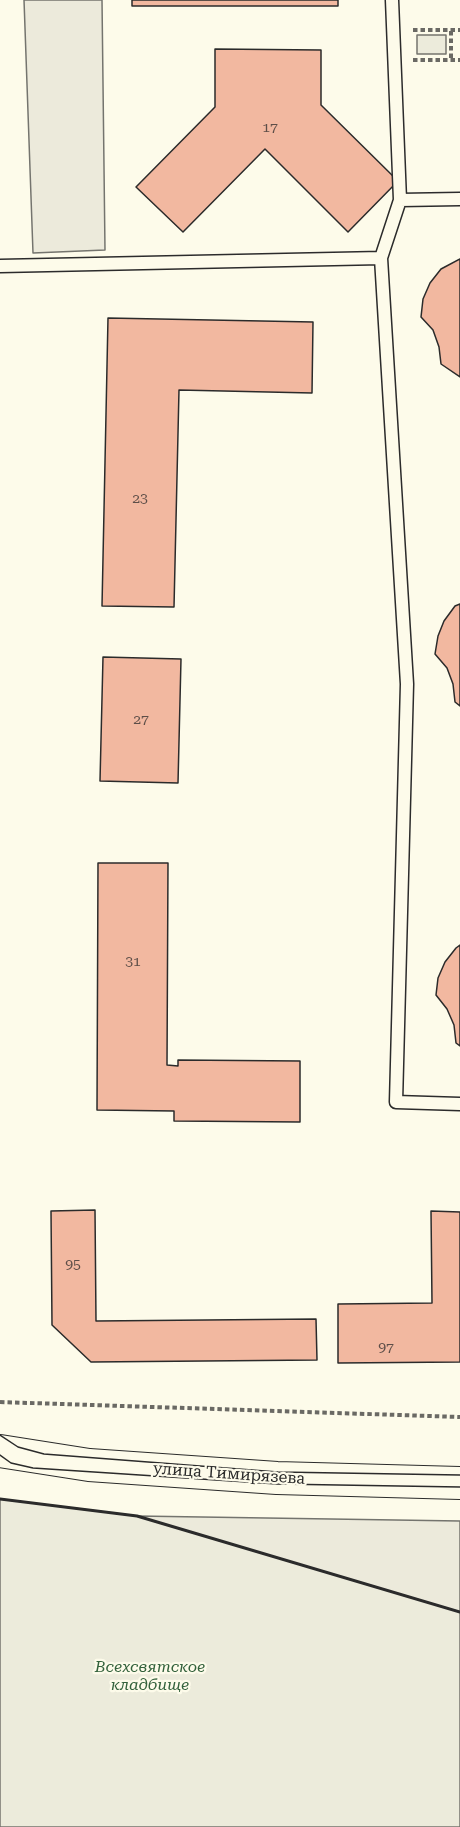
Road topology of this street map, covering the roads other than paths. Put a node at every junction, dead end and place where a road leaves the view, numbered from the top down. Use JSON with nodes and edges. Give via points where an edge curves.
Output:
{"nodes":[{"id":1,"x":392,"y":0,"type":"edge"},
{"id":2,"x":460,"y":199,"type":"edge"},
{"id":3,"x":400,"y":200,"type":"junction"},
{"id":4,"x":381,"y":258,"type":"junction"},
{"id":5,"x":0,"y":267,"type":"edge"},
{"id":6,"x":460,"y":1104,"type":"edge"},
{"id":7,"x":0,"y":1451,"type":"edge"},
{"id":8,"x":460,"y":1483,"type":"edge"}],
"edges":[{"from":1,"to":3,"type":"lane"},
{"from":2,"to":3,"type":"lane"},
{"from":3,"to":4,"type":"lane"},
{"from":4,"to":5,"type":"lane"},
{"from":4,"to":6,"type":"lane","via":[[407,684],[396,1102]]},
{"from":7,"to":8,"type":"street","name":"улица Тимирязева","via":[[89,1465],[266,1477]]}]}
